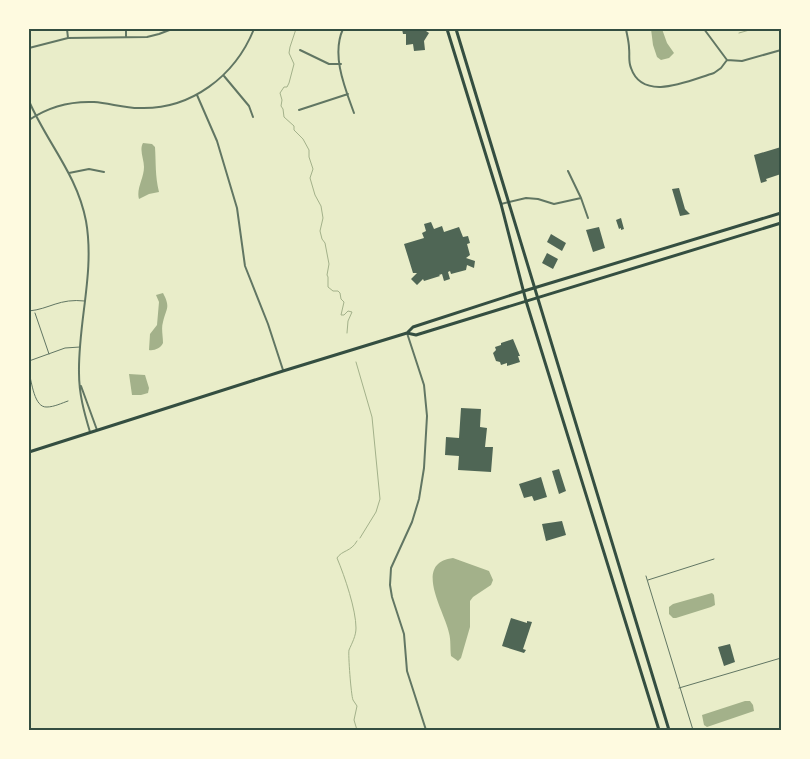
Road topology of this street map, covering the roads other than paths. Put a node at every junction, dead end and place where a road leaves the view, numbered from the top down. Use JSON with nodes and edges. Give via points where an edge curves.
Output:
{"nodes":[{"id":1,"x":67,"y":29,"type":"edge"},
{"id":2,"x":126,"y":29,"type":"edge"},
{"id":3,"x":172,"y":29,"type":"edge"},
{"id":4,"x":254,"y":29,"type":"edge"},
{"id":5,"x":343,"y":29,"type":"edge"},
{"id":6,"x":447,"y":29,"type":"edge"},
{"id":7,"x":456,"y":29,"type":"edge"},
{"id":8,"x":626,"y":29,"type":"edge"},
{"id":9,"x":704,"y":29,"type":"edge"},
{"id":10,"x":126,"y":37,"type":"junction"},
{"id":11,"x":68,"y":38,"type":"junction"},
{"id":12,"x":29,"y":48,"type":"edge"},
{"id":13,"x":300,"y":50,"type":"dead end"},
{"id":14,"x":781,"y":50,"type":"edge"},
{"id":15,"x":727,"y":60,"type":"junction"},
{"id":16,"x":340,"y":64,"type":"junction"},
{"id":17,"x":224,"y":76,"type":"junction"},
{"id":18,"x":197,"y":94,"type":"junction"},
{"id":19,"x":348,"y":94,"type":"junction"},
{"id":20,"x":29,"y":101,"type":"edge"},
{"id":21,"x":299,"y":110,"type":"dead end"},
{"id":22,"x":354,"y":113,"type":"dead end"},
{"id":23,"x":36,"y":116,"type":"junction"},
{"id":24,"x":253,"y":117,"type":"dead end"},
{"id":25,"x":29,"y":120,"type":"edge"},
{"id":26,"x":568,"y":171,"type":"dead end"},
{"id":27,"x":104,"y":172,"type":"dead end"},
{"id":28,"x":70,"y":173,"type":"junction"},
{"id":29,"x":581,"y":198,"type":"junction"},
{"id":30,"x":509,"y":202,"type":"junction"},
{"id":31,"x":502,"y":204,"type":"junction"},
{"id":32,"x":781,"y":212,"type":"edge"},
{"id":33,"x":588,"y":218,"type":"dead end"},
{"id":34,"x":781,"y":223,"type":"edge"},
{"id":35,"x":536,"y":287,"type":"junction"},
{"id":36,"x":524,"y":291,"type":"junction"},
{"id":37,"x":538,"y":297,"type":"junction"},
{"id":38,"x":85,"y":301,"type":"junction"},
{"id":39,"x":526,"y":301,"type":"junction"},
{"id":40,"x":29,"y":311,"type":"edge"},
{"id":41,"x":35,"y":312,"type":"junction"},
{"id":42,"x":407,"y":333,"type":"junction"},
{"id":43,"x":81,"y":347,"type":"junction"},
{"id":44,"x":49,"y":355,"type":"junction"},
{"id":45,"x":29,"y":361,"type":"edge"},
{"id":46,"x":283,"y":371,"type":"junction"},
{"id":47,"x":29,"y":373,"type":"edge"},
{"id":48,"x":80,"y":384,"type":"junction"},
{"id":49,"x":68,"y":402,"type":"dead end"},
{"id":50,"x":97,"y":430,"type":"junction"},
{"id":51,"x":90,"y":432,"type":"junction"},
{"id":52,"x":29,"y":452,"type":"edge"},
{"id":53,"x":714,"y":559,"type":"dead end"},
{"id":54,"x":646,"y":576,"type":"dead end"},
{"id":55,"x":648,"y":580,"type":"junction"},
{"id":56,"x":781,"y":658,"type":"edge"},
{"id":57,"x":679,"y":688,"type":"junction"},
{"id":58,"x":426,"y":730,"type":"edge"},
{"id":59,"x":659,"y":730,"type":"edge"},
{"id":60,"x":669,"y":730,"type":"edge"},
{"id":61,"x":693,"y":730,"type":"edge"}],
"edges":[{"from":1,"to":11,"type":"street"},
{"from":2,"to":10,"type":"street"},
{"from":3,"to":10,"type":"street","via":[[147,37]]},
{"from":4,"to":17,"type":"street","via":[[241,55]]},
{"from":5,"to":16,"type":"street","via":[[338,46]]},
{"from":6,"to":31,"type":"main road"},
{"from":7,"to":30,"type":"main road"},
{"from":8,"to":15,"type":"street","via":[[632,71],[641,82],[653,87],[665,87],[714,73]]},
{"from":9,"to":15,"type":"street"},
{"from":10,"to":11,"type":"street"},
{"from":11,"to":12,"type":"street"},
{"from":13,"to":16,"type":"street","via":[[329,64]]},
{"from":14,"to":15,"type":"street","via":[[742,61]]},
{"from":16,"to":19,"type":"street"},
{"from":17,"to":18,"type":"street"},
{"from":17,"to":24,"type":"street","via":[[249,106]]},
{"from":18,"to":23,"type":"street","via":[[168,105],[147,108],[79,102],[55,106]]},
{"from":18,"to":46,"type":"street","via":[[220,148],[237,208],[245,266]]},
{"from":19,"to":21,"type":"street"},
{"from":19,"to":22,"type":"street"},
{"from":20,"to":23,"type":"street"},
{"from":23,"to":25,"type":"street"},
{"from":23,"to":28,"type":"street"},
{"from":26,"to":29,"type":"street"},
{"from":27,"to":28,"type":"street","via":[[89,169]]},
{"from":28,"to":38,"type":"street","via":[[86,220],[89,250]]},
{"from":29,"to":30,"type":"street","via":[[560,204],[532,198]]},
{"from":29,"to":33,"type":"street"},
{"from":30,"to":31,"type":"street"},
{"from":30,"to":35,"type":"main road"},
{"from":31,"to":36,"type":"main road"},
{"from":32,"to":35,"type":"main road"},
{"from":34,"to":37,"type":"main road"},
{"from":35,"to":36,"type":"main road"},
{"from":35,"to":37,"type":"main road"},
{"from":36,"to":39,"type":"main road"},
{"from":36,"to":42,"type":"main road","via":[[413,327]]},
{"from":37,"to":39,"type":"main road"},
{"from":37,"to":60,"type":"main road"},
{"from":38,"to":41,"type":"lane","via":[[64,301]]},
{"from":38,"to":43,"type":"street"},
{"from":39,"to":42,"type":"main road","via":[[416,335]]},
{"from":39,"to":59,"type":"main road"},
{"from":40,"to":41,"type":"lane"},
{"from":41,"to":44,"type":"lane"},
{"from":42,"to":46,"type":"main road"},
{"from":42,"to":58,"type":"street","via":[[424,385],[427,416],[419,499],[392,568],[390,584],[404,634],[407,671]]},
{"from":43,"to":44,"type":"lane","via":[[65,348]]},
{"from":43,"to":48,"type":"street"},
{"from":44,"to":45,"type":"lane"},
{"from":46,"to":50,"type":"main road"},
{"from":47,"to":49,"type":"lane","via":[[38,403],[42,406]]},
{"from":48,"to":50,"type":"street"},
{"from":48,"to":51,"type":"street","via":[[81,402]]},
{"from":50,"to":51,"type":"main road"},
{"from":51,"to":52,"type":"main road"},
{"from":53,"to":55,"type":"lane"},
{"from":54,"to":55,"type":"lane"},
{"from":55,"to":57,"type":"lane"},
{"from":56,"to":57,"type":"lane"},
{"from":57,"to":61,"type":"lane"}]}
